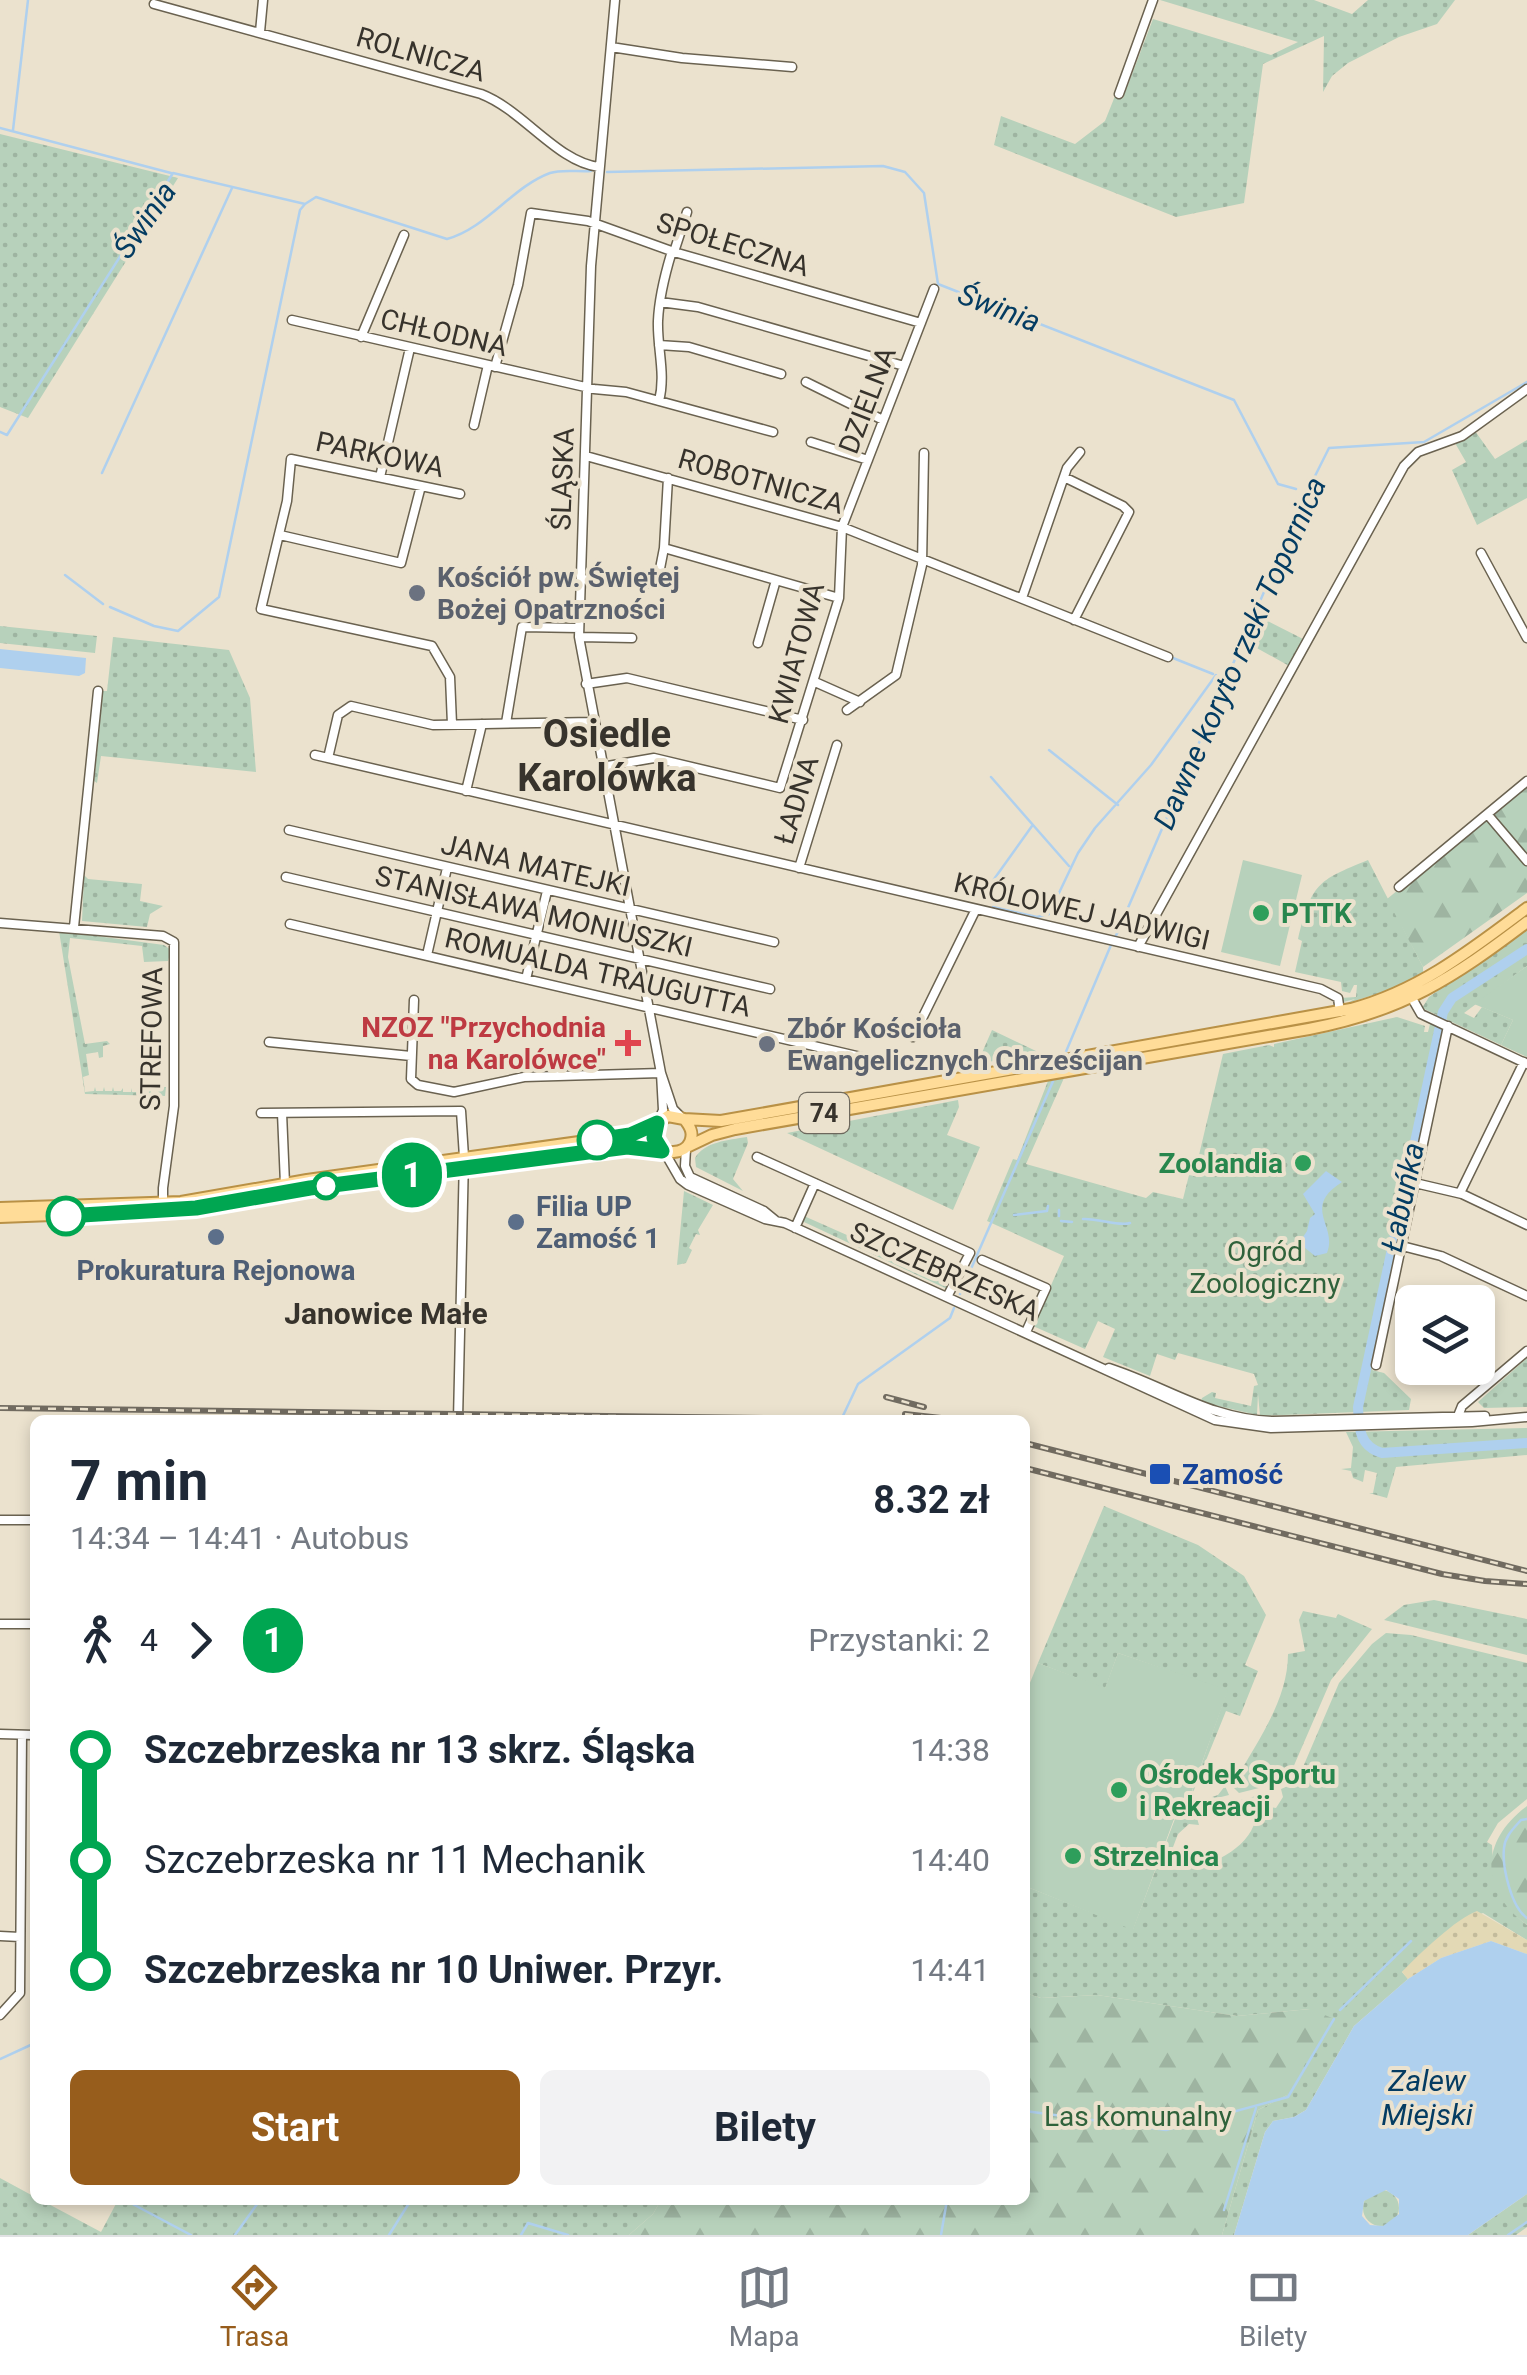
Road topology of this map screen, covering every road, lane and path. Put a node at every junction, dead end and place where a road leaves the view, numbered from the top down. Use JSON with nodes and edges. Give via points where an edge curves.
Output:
{"nodes":[{"id":1,"x":263,"y":0,"type":"edge"},
{"id":2,"x":615,"y":0,"type":"edge"},
{"id":3,"x":1153,"y":0,"type":"edge"},
{"id":4,"x":154,"y":4,"type":"dead end"},
{"id":5,"x":260,"y":32,"type":"junction"},
{"id":6,"x":611,"y":47,"type":"junction"},
{"id":7,"x":792,"y":66,"type":"dead end"},
{"id":8,"x":1119,"y":94,"type":"dead end"},
{"id":9,"x":599,"y":167,"type":"junction"},
{"id":10,"x":686,"y":212,"type":"dead end"},
{"id":11,"x":594,"y":223,"type":"junction"},
{"id":12,"x":404,"y":235,"type":"dead end"},
{"id":13,"x":673,"y":251,"type":"junction"},
{"id":14,"x":934,"y":290,"type":"dead end"},
{"id":15,"x":660,"y":302,"type":"junction"},
{"id":16,"x":292,"y":320,"type":"dead end"},
{"id":17,"x":921,"y":323,"type":"junction"},
{"id":18,"x":361,"y":337,"type":"junction"},
{"id":19,"x":659,"y":345,"type":"junction"},
{"id":20,"x":410,"y":348,"type":"junction"},
{"id":21,"x":492,"y":366,"type":"junction"},
{"id":22,"x":904,"y":366,"type":"junction"},
{"id":23,"x":782,"y":374,"type":"dead end"},
{"id":24,"x":806,"y":382,"type":"dead end"},
{"id":25,"x":587,"y":387,"type":"junction"},
{"id":26,"x":1527,"y":389,"type":"edge"},
{"id":27,"x":659,"y":401,"type":"junction"},
{"id":28,"x":883,"y":420,"type":"junction"},
{"id":29,"x":474,"y":426,"type":"dead end"},
{"id":30,"x":773,"y":432,"type":"dead end"},
{"id":31,"x":811,"y":442,"type":"dead end"},
{"id":32,"x":1080,"y":452,"type":"dead end"},
{"id":33,"x":924,"y":453,"type":"dead end"},
{"id":34,"x":586,"y":456,"type":"junction"},
{"id":35,"x":868,"y":460,"type":"junction"},
{"id":36,"x":380,"y":478,"type":"junction"},
{"id":37,"x":668,"y":478,"type":"junction"},
{"id":38,"x":1066,"y":478,"type":"junction"},
{"id":39,"x":421,"y":486,"type":"junction"},
{"id":40,"x":460,"y":494,"type":"dead end"},
{"id":41,"x":842,"y":526,"type":"junction"},
{"id":42,"x":280,"y":535,"type":"junction"},
{"id":43,"x":664,"y":548,"type":"junction"},
{"id":44,"x":1481,"y":553,"type":"dead end"},
{"id":45,"x":922,"y":558,"type":"junction"},
{"id":46,"x":580,"y":578,"type":"junction"},
{"id":47,"x":776,"y":580,"type":"junction"},
{"id":48,"x":839,"y":598,"type":"junction"},
{"id":49,"x":1022,"y":598,"type":"junction"},
{"id":50,"x":1074,"y":620,"type":"junction"},
{"id":51,"x":579,"y":633,"type":"junction"},
{"id":52,"x":632,"y":638,"type":"dead end"},
{"id":53,"x":1527,"y":638,"type":"edge"},
{"id":54,"x":758,"y":642,"type":"dead end"},
{"id":55,"x":1168,"y":657,"type":"dead end"},
{"id":56,"x":815,"y":682,"type":"junction"},
{"id":57,"x":586,"y":684,"type":"junction"},
{"id":58,"x":98,"y":691,"type":"dead end"},
{"id":59,"x":860,"y":702,"type":"junction"},
{"id":60,"x":847,"y":710,"type":"dead end"},
{"id":61,"x":803,"y":720,"type":"junction"},
{"id":62,"x":593,"y":722,"type":"junction"},
{"id":63,"x":506,"y":723,"type":"junction"},
{"id":64,"x":452,"y":724,"type":"junction"},
{"id":65,"x":482,"y":724,"type":"junction"},
{"id":66,"x":836,"y":745,"type":"dead end"},
{"id":67,"x":315,"y":755,"type":"dead end"},
{"id":68,"x":328,"y":758,"type":"junction"},
{"id":69,"x":602,"y":766,"type":"junction"},
{"id":70,"x":1527,"y":781,"type":"edge"},
{"id":71,"x":466,"y":791,"type":"junction"},
{"id":72,"x":1488,"y":815,"type":"junction"},
{"id":73,"x":613,"y":825,"type":"junction"},
{"id":74,"x":288,"y":830,"type":"dead end"},
{"id":75,"x":1527,"y":861,"type":"edge"},
{"id":76,"x":448,"y":868,"type":"junction"},
{"id":77,"x":800,"y":868,"type":"junction"},
{"id":78,"x":286,"y":877,"type":"dead end"},
{"id":79,"x":1399,"y":887,"type":"dead end"},
{"id":80,"x":548,"y":890,"type":"junction"},
{"id":81,"x":1527,"y":908,"type":"edge"},
{"id":82,"x":629,"y":909,"type":"junction"},
{"id":83,"x":976,"y":909,"type":"junction"},
{"id":84,"x":437,"y":912,"type":"junction"},
{"id":85,"x":0,"y":922,"type":"edge"},
{"id":86,"x":1527,"y":922,"type":"edge"},
{"id":87,"x":290,"y":924,"type":"dead end"},
{"id":88,"x":74,"y":927,"type":"junction"},
{"id":89,"x":537,"y":935,"type":"junction"},
{"id":90,"x":774,"y":942,"type":"dead end"},
{"id":91,"x":1138,"y":946,"type":"junction"},
{"id":92,"x":427,"y":955,"type":"junction"},
{"id":93,"x":638,"y":958,"type":"junction"},
{"id":94,"x":526,"y":979,"type":"junction"},
{"id":95,"x":770,"y":989,"type":"dead end"},
{"id":96,"x":1410,"y":994,"type":"junction"},
{"id":97,"x":414,"y":1000,"type":"dead end"},
{"id":98,"x":648,"y":1007,"type":"junction"},
{"id":99,"x":1340,"y":1012,"type":"junction"},
{"id":100,"x":1447,"y":1026,"type":"junction"},
{"id":101,"x":913,"y":1037,"type":"dead end"},
{"id":102,"x":270,"y":1042,"type":"dead end"},
{"id":103,"x":411,"y":1056,"type":"junction"},
{"id":104,"x":896,"y":1063,"type":"dead end"},
{"id":105,"x":1525,"y":1063,"type":"edge"},
{"id":106,"x":660,"y":1074,"type":"junction"},
{"id":107,"x":260,"y":1113,"type":"dead end"},
{"id":108,"x":282,"y":1113,"type":"junction"},
{"id":109,"x":682,"y":1118,"type":"junction"},
{"id":110,"x":657,"y":1123,"type":"junction"},
{"id":111,"x":687,"y":1147,"type":"junction"},
{"id":112,"x":664,"y":1152,"type":"junction"},
{"id":113,"x":756,"y":1157,"type":"dead end"},
{"id":114,"x":463,"y":1162,"type":"junction"},
{"id":115,"x":814,"y":1183,"type":"junction"},
{"id":116,"x":1415,"y":1183,"type":"junction"},
{"id":117,"x":284,"y":1184,"type":"junction"},
{"id":118,"x":1460,"y":1193,"type":"junction"},
{"id":119,"x":165,"y":1206,"type":"junction"},
{"id":120,"x":0,"y":1208,"type":"edge"},
{"id":121,"x":0,"y":1217,"type":"edge"},
{"id":122,"x":775,"y":1220,"type":"junction"},
{"id":123,"x":1527,"y":1225,"type":"edge"},
{"id":124,"x":794,"y":1228,"type":"junction"},
{"id":125,"x":1402,"y":1246,"type":"junction"},
{"id":126,"x":982,"y":1260,"type":"dead end"},
{"id":127,"x":1527,"y":1296,"type":"edge"},
{"id":128,"x":947,"y":1297,"type":"junction"},
{"id":129,"x":1026,"y":1332,"type":"junction"},
{"id":130,"x":1527,"y":1352,"type":"edge"},
{"id":131,"x":1376,"y":1365,"type":"dead end"},
{"id":132,"x":458,"y":1415,"type":"edge"},
{"id":133,"x":1527,"y":1417,"type":"edge"},
{"id":134,"x":1458,"y":1419,"type":"junction"},
{"id":135,"x":0,"y":1520,"type":"edge"},
{"id":136,"x":30,"y":1520,"type":"edge"},
{"id":137,"x":0,"y":1624,"type":"edge"},
{"id":138,"x":30,"y":1624,"type":"edge"},
{"id":139,"x":0,"y":1734,"type":"edge"},
{"id":140,"x":22,"y":1735,"type":"junction"},
{"id":141,"x":30,"y":1735,"type":"edge"},
{"id":142,"x":0,"y":1936,"type":"edge"},
{"id":143,"x":20,"y":1937,"type":"junction"},
{"id":144,"x":0,"y":2014,"type":"edge"}],
"edges":[{"from":1,"to":5,"type":"street"},
{"from":2,"to":6,"type":"street","name":"ŚLĄSKA"},
{"from":3,"to":8,"type":"street"},
{"from":4,"to":5,"type":"street","name":"ROLNICZA"},
{"from":5,"to":9,"type":"street","name":"ROLNICZA","via":[[488,96],[576,161]]},
{"from":6,"to":7,"type":"street"},
{"from":6,"to":9,"type":"street","name":"ŚLĄSKA"},
{"from":9,"to":11,"type":"street","name":"ŚLĄSKA"},
{"from":10,"to":13,"type":"street"},
{"from":11,"to":13,"type":"street","name":"SPOŁECZNA"},
{"from":11,"to":21,"type":"street","name":"SPOŁECZNA","via":[[531,213],[518,285]]},
{"from":11,"to":25,"type":"street","name":"ŚLĄSKA"},
{"from":12,"to":18,"type":"street"},
{"from":13,"to":15,"type":"street"},
{"from":13,"to":17,"type":"street","name":"SPOŁECZNA"},
{"from":14,"to":17,"type":"street","name":"DZIELNA"},
{"from":15,"to":19,"type":"street"},
{"from":15,"to":22,"type":"street"},
{"from":16,"to":18,"type":"street","name":"CHŁODNA"},
{"from":17,"to":22,"type":"street","name":"DZIELNA"},
{"from":18,"to":20,"type":"street","name":"CHŁODNA"},
{"from":19,"to":23,"type":"street"},
{"from":19,"to":27,"type":"street"},
{"from":20,"to":21,"type":"street","name":"CHŁODNA"},
{"from":20,"to":36,"type":"street"},
{"from":21,"to":25,"type":"street","name":"CHŁODNA"},
{"from":21,"to":29,"type":"street"},
{"from":22,"to":28,"type":"street","name":"DZIELNA"},
{"from":24,"to":28,"type":"street"},
{"from":25,"to":27,"type":"street","name":"CHŁODNA"},
{"from":25,"to":34,"type":"street","name":"ŚLĄSKA"},
{"from":26,"to":91,"type":"street","via":[[1462,436],[1418,452],[1404,466]]},
{"from":27,"to":30,"type":"street","name":"CHŁODNA"},
{"from":28,"to":35,"type":"street","name":"DZIELNA"},
{"from":31,"to":35,"type":"street"},
{"from":32,"to":38,"type":"street"},
{"from":33,"to":45,"type":"street"},
{"from":34,"to":37,"type":"street","name":"ROBOTNICZA"},
{"from":34,"to":46,"type":"street","name":"ŚLĄSKA"},
{"from":35,"to":41,"type":"street","name":"DZIELNA"},
{"from":36,"to":39,"type":"street","name":"PARKOWA"},
{"from":36,"to":42,"type":"street","name":"PARKOWA","via":[[291,459]]},
{"from":37,"to":41,"type":"street","name":"ROBOTNICZA"},
{"from":37,"to":43,"type":"street"},
{"from":38,"to":49,"type":"street"},
{"from":38,"to":50,"type":"street","via":[[1129,512]]},
{"from":39,"to":40,"type":"street","name":"PARKOWA"},
{"from":39,"to":42,"type":"street","via":[[401,564]]},
{"from":41,"to":45,"type":"street","name":"ROBOTNICZA"},
{"from":41,"to":48,"type":"street","name":"KWIATOWA"},
{"from":42,"to":64,"type":"street","via":[[260,609],[432,646],[450,677]]},
{"from":43,"to":46,"type":"street","via":[[659,586]]},
{"from":43,"to":47,"type":"street"},
{"from":44,"to":53,"type":"street"},
{"from":45,"to":49,"type":"street","name":"ROBOTNICZA"},
{"from":45,"to":59,"type":"street","via":[[896,675]]},
{"from":46,"to":51,"type":"street","name":"ŚLĄSKA"},
{"from":47,"to":48,"type":"street"},
{"from":47,"to":54,"type":"street"},
{"from":48,"to":56,"type":"street","name":"KWIATOWA"},
{"from":49,"to":50,"type":"street","name":"ROBOTNICZA"},
{"from":50,"to":55,"type":"street","name":"ROBOTNICZA"},
{"from":51,"to":52,"type":"street"},
{"from":51,"to":57,"type":"street","name":"ŚLĄSKA"},
{"from":51,"to":63,"type":"street","via":[[522,628]]},
{"from":56,"to":59,"type":"street"},
{"from":56,"to":61,"type":"street","name":"KWIATOWA"},
{"from":57,"to":61,"type":"street","via":[[627,678]]},
{"from":57,"to":62,"type":"street","name":"ŚLĄSKA"},
{"from":58,"to":88,"type":"street"},
{"from":59,"to":60,"type":"street"},
{"from":61,"to":69,"type":"street","name":"KWIATOWA","via":[[780,788],[654,758]]},
{"from":62,"to":63,"type":"street"},
{"from":62,"to":69,"type":"street","name":"ŚLĄSKA"},
{"from":63,"to":65,"type":"street"},
{"from":64,"to":65,"type":"street"},
{"from":64,"to":68,"type":"street","via":[[348,707],[338,715]]},
{"from":65,"to":71,"type":"street"},
{"from":66,"to":77,"type":"street","name":"ŁADNA"},
{"from":67,"to":68,"type":"street","name":"KRÓLOWEJ JADWIGI"},
{"from":68,"to":71,"type":"street","name":"KRÓLOWEJ JADWIGI"},
{"from":69,"to":73,"type":"street","name":"ŚLĄSKA"},
{"from":70,"to":72,"type":"street"},
{"from":71,"to":73,"type":"street","name":"KRÓLOWEJ JADWIGI"},
{"from":72,"to":75,"type":"street"},
{"from":72,"to":79,"type":"street"},
{"from":73,"to":77,"type":"street","name":"KRÓLOWEJ JADWIGI"},
{"from":73,"to":82,"type":"street","name":"ŚLĄSKA"},
{"from":74,"to":76,"type":"street","name":"JANA MATEJKI"},
{"from":76,"to":80,"type":"street","name":"JANA MATEJKI"},
{"from":76,"to":84,"type":"street"},
{"from":77,"to":83,"type":"street","name":"KRÓLOWEJ JADWIGI"},
{"from":78,"to":84,"type":"street","name":"STANISŁAWA MONIUSZKI"},
{"from":80,"to":82,"type":"street","name":"JANA MATEJKI"},
{"from":80,"to":89,"type":"street"},
{"from":81,"to":96,"type":"main road","number":"74"},
{"from":82,"to":90,"type":"street","name":"JANA MATEJKI"},
{"from":82,"to":93,"type":"street","name":"ŚLĄSKA"},
{"from":83,"to":91,"type":"street","name":"KRÓLOWEJ JADWIGI"},
{"from":83,"to":101,"type":"street"},
{"from":84,"to":89,"type":"street","name":"STANISŁAWA MONIUSZKI"},
{"from":84,"to":92,"type":"street"},
{"from":85,"to":88,"type":"street","name":"STREFOWA"},
{"from":86,"to":96,"type":"main road","number":"74","via":[[1470,964]]},
{"from":87,"to":92,"type":"street","name":"ROMUALDA TRAUGUTTA"},
{"from":88,"to":119,"type":"street","name":"STREFOWA","via":[[163,936],[175,944],[174,1106]]},
{"from":89,"to":93,"type":"street","name":"STANISŁAWA MONIUSZKI"},
{"from":89,"to":94,"type":"street"},
{"from":91,"to":99,"type":"street","name":"KRÓLOWEJ JADWIGI","via":[[1326,990],[1338,998]]},
{"from":92,"to":94,"type":"street","name":"ROMUALDA TRAUGUTTA"},
{"from":93,"to":95,"type":"street","name":"STANISŁAWA MONIUSZKI"},
{"from":93,"to":98,"type":"street","name":"ŚLĄSKA"},
{"from":94,"to":98,"type":"street","name":"ROMUALDA TRAUGUTTA"},
{"from":96,"to":99,"type":"main road","number":"74"},
{"from":96,"to":100,"type":"street","via":[[1419,1013]]},
{"from":96,"to":111,"type":"main road","number":"74","via":[[1372,1015],[1338,1023],[735,1129]]},
{"from":97,"to":103,"type":"street"},
{"from":98,"to":104,"type":"street","name":"ROMUALDA TRAUGUTTA"},
{"from":98,"to":106,"type":"street","name":"ŚLĄSKA"},
{"from":99,"to":109,"type":"main road","number":"74","via":[[713,1122]]},
{"from":100,"to":105,"type":"street"},
{"from":100,"to":116,"type":"street"},
{"from":102,"to":103,"type":"street"},
{"from":103,"to":106,"type":"street","via":[[414,1083],[451,1092],[520,1078]]},
{"from":105,"to":118,"type":"street"},
{"from":106,"to":109,"type":"street","name":"ŚLĄSKA"},
{"from":106,"to":110,"type":"street","name":"ŚLĄSKA","via":[[663,1110]]},
{"from":107,"to":108,"type":"street"},
{"from":108,"to":114,"type":"street","via":[[461,1111]]},
{"from":108,"to":117,"type":"street"},
{"from":109,"to":110,"type":"main road","number":"74"},
{"from":109,"to":111,"type":"main road","via":[[691,1130]]},
{"from":110,"to":112,"type":"main road","via":[[654,1138]]},
{"from":110,"to":114,"type":"main road","number":"74","via":[[630,1135]]},
{"from":111,"to":112,"type":"main road","number":"74"},
{"from":111,"to":122,"type":"street","name":"SZCZEBRZESKA","via":[[686,1170],[693,1179]]},
{"from":112,"to":114,"type":"main road","number":"74","via":[[627,1147]]},
{"from":112,"to":122,"type":"street","name":"SZCZEBRZESKA","via":[[688,1185]]},
{"from":113,"to":115,"type":"street"},
{"from":114,"to":117,"type":"main road","number":"74"},
{"from":114,"to":119,"type":"main road","number":"74"},
{"from":114,"to":132,"type":"street"},
{"from":115,"to":124,"type":"street"},
{"from":115,"to":128,"type":"street","via":[[970,1253]]},
{"from":116,"to":118,"type":"street"},
{"from":116,"to":125,"type":"street"},
{"from":117,"to":119,"type":"main road","number":"74"},
{"from":118,"to":123,"type":"street"},
{"from":119,"to":120,"type":"main road","number":"74"},
{"from":119,"to":121,"type":"main road","number":"74"},
{"from":122,"to":124,"type":"street","name":"SZCZEBRZESKA"},
{"from":124,"to":128,"type":"street","name":"SZCZEBRZESKA"},
{"from":125,"to":127,"type":"street","via":[[1441,1256]]},
{"from":125,"to":131,"type":"street"},
{"from":126,"to":129,"type":"street","via":[[1046,1288]]},
{"from":128,"to":129,"type":"street","name":"SZCZEBRZESKA"},
{"from":129,"to":134,"type":"street","name":"SZCZEBRZESKA","via":[[1230,1417]]},
{"from":130,"to":134,"type":"street","via":[[1462,1406]]},
{"from":133,"to":134,"type":"street","name":"SZCZEBRZESKA"},
{"from":135,"to":136,"type":"street"},
{"from":137,"to":138,"type":"street"},
{"from":139,"to":140,"type":"street"},
{"from":140,"to":141,"type":"street"},
{"from":140,"to":143,"type":"street"},
{"from":142,"to":143,"type":"street"},
{"from":143,"to":144,"type":"street","via":[[20,1993]]}]}
